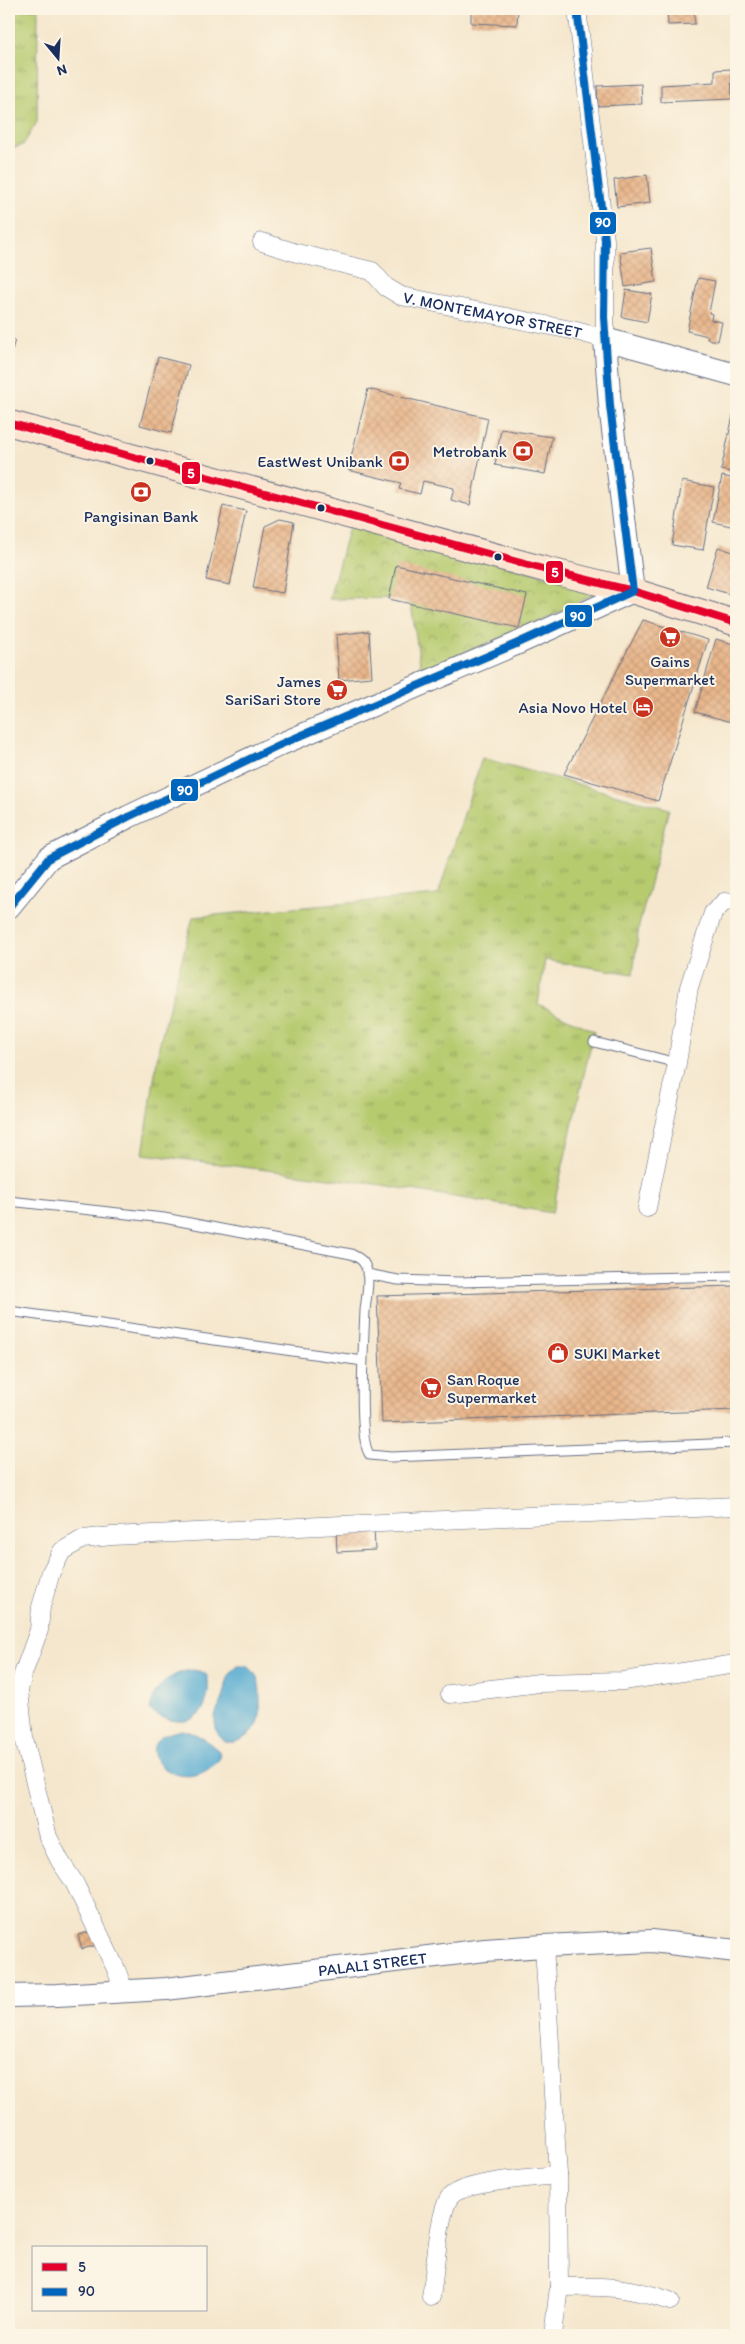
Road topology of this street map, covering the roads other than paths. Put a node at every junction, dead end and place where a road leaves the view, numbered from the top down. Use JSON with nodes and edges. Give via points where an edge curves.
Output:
{"nodes":[{"id":1,"x":577,"y":9,"type":"edge"},
{"id":2,"x":262,"y":242,"type":"dead end"},
{"id":3,"x":606,"y":339,"type":"junction"},
{"id":4,"x":736,"y":375,"type":"edge"},
{"id":5,"x":9,"y":423,"type":"edge"},
{"id":6,"x":633,"y":592,"type":"junction"},
{"id":7,"x":736,"y":623,"type":"edge"},
{"id":8,"x":13,"y":896,"type":"edge"},
{"id":9,"x":736,"y":900,"type":"edge"},
{"id":10,"x":594,"y":1042,"type":"dead end"},
{"id":11,"x":677,"y":1064,"type":"junction"},
{"id":12,"x":9,"y":1201,"type":"edge"},
{"id":13,"x":647,"y":1208,"type":"dead end"},
{"id":14,"x":367,"y":1274,"type":"junction"},
{"id":15,"x":736,"y":1276,"type":"edge"},
{"id":16,"x":9,"y":1310,"type":"edge"},
{"id":17,"x":363,"y":1361,"type":"junction"},
{"id":18,"x":736,"y":1443,"type":"edge"},
{"id":19,"x":736,"y":1506,"type":"edge"},
{"id":20,"x":736,"y":1664,"type":"edge"},
{"id":21,"x":450,"y":1694,"type":"dead end"},
{"id":22,"x":544,"y":1946,"type":"junction"},
{"id":23,"x":736,"y":1951,"type":"edge"},
{"id":24,"x":124,"y":1993,"type":"junction"},
{"id":25,"x":9,"y":1996,"type":"edge"},
{"id":26,"x":558,"y":2175,"type":"junction"},
{"id":27,"x":559,"y":2287,"type":"junction"},
{"id":28,"x":431,"y":2297,"type":"dead end"},
{"id":29,"x":670,"y":2301,"type":"dead end"},
{"id":30,"x":553,"y":2335,"type":"edge"}],
"edges":[{"from":1,"to":3,"type":"street","via":[[605,240]]},
{"from":2,"to":3,"type":"street","name":"V. MONTEMAYOR STREET","via":[[372,271],[386,287],[402,296]]},
{"from":3,"to":4,"type":"street","name":"V. MONTEMAYOR STREET"},
{"from":3,"to":6,"type":"street","via":[[610,406]]},
{"from":5,"to":6,"type":"main road"},
{"from":6,"to":7,"type":"main road"},
{"from":6,"to":8,"type":"street","via":[[279,745],[128,817],[49,858]]},
{"from":9,"to":11,"type":"street","via":[[724,902],[712,913],[689,987]]},
{"from":10,"to":11,"type":"lane"},
{"from":11,"to":13,"type":"street"},
{"from":12,"to":14,"type":"lane","via":[[164,1218],[317,1246],[351,1254],[364,1263]]},
{"from":14,"to":15,"type":"lane","via":[[398,1280],[458,1282]]},
{"from":14,"to":17,"type":"lane"},
{"from":16,"to":17,"type":"lane"},
{"from":17,"to":18,"type":"lane","via":[[364,1439],[370,1455],[391,1457]]},
{"from":19,"to":24,"type":"street","via":[[112,1536],[83,1539],[67,1548],[50,1572],[39,1630],[19,1690],[24,1738],[48,1837],[116,1968]]},
{"from":20,"to":21,"type":"street","via":[[623,1681],[539,1683]]},
{"from":22,"to":23,"type":"street","name":"PALALI STREET","via":[[652,1941]]},
{"from":22,"to":24,"type":"street","name":"PALALI STREET","via":[[485,1950]]},
{"from":22,"to":26,"type":"street"},
{"from":24,"to":25,"type":"street","name":"PALALI STREET"},
{"from":26,"to":27,"type":"street"},
{"from":26,"to":28,"type":"street","via":[[499,2181],[453,2194],[443,2214]]},
{"from":27,"to":29,"type":"street","via":[[607,2286],[640,2290]]},
{"from":27,"to":30,"type":"street"}]}
